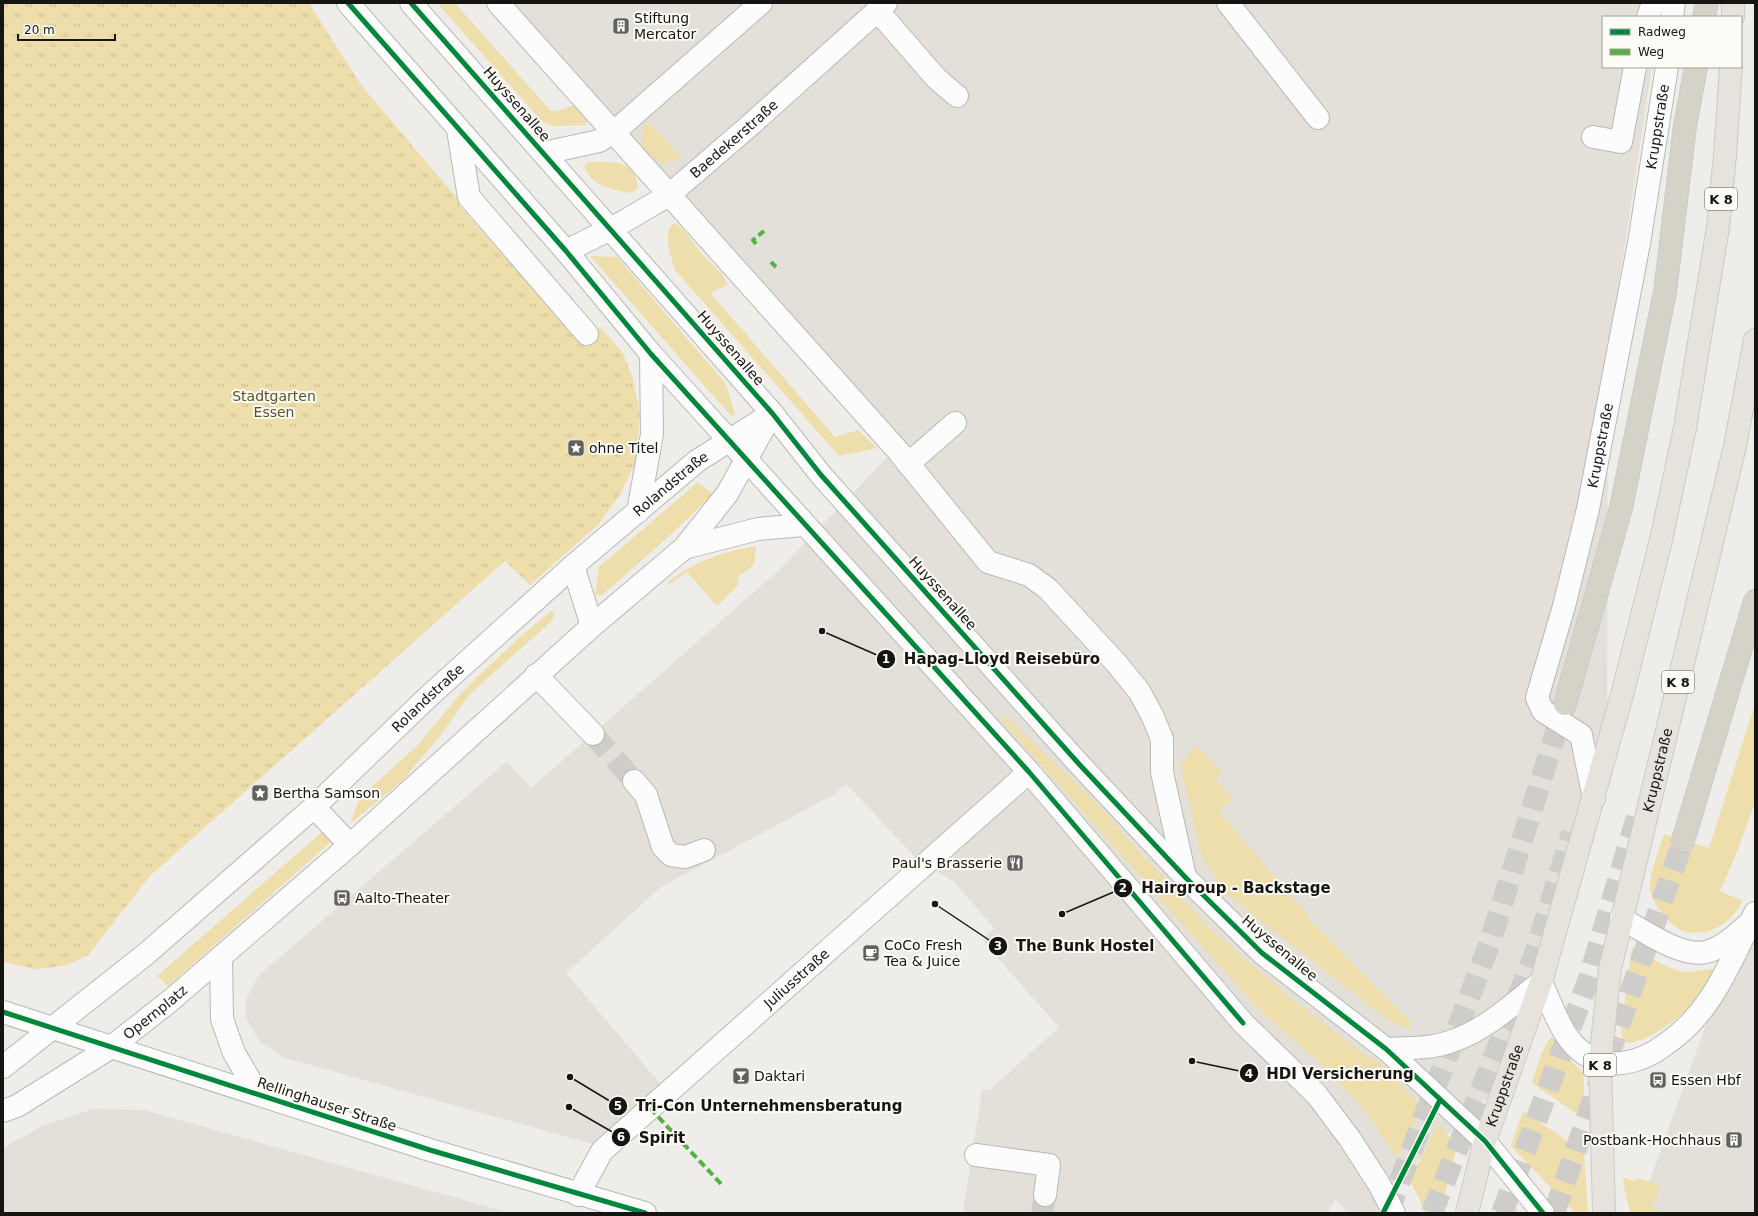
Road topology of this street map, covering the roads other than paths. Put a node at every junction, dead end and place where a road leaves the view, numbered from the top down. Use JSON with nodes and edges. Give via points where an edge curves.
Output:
{"nodes":[{"id":1,"x":348,"y":3,"type":"edge"},
{"id":2,"x":412,"y":3,"type":"edge"},
{"id":3,"x":498,"y":3,"type":"edge"},
{"id":4,"x":761,"y":3,"type":"edge"},
{"id":5,"x":1228,"y":3,"type":"edge"},
{"id":6,"x":1653,"y":3,"type":"edge"},
{"id":7,"x":1674,"y":3,"type":"edge"},
{"id":8,"x":1707,"y":3,"type":"edge"},
{"id":9,"x":1734,"y":3,"type":"edge"},
{"id":10,"x":881,"y":6,"type":"edge"},
{"id":11,"x":1648,"y":16,"type":"edge"},
{"id":12,"x":1672,"y":16,"type":"edge"},
{"id":13,"x":1704,"y":16,"type":"edge"},
{"id":14,"x":1733,"y":16,"type":"edge"},
{"id":15,"x":1635,"y":68,"type":"edge"},
{"id":16,"x":1667,"y":68,"type":"edge"},
{"id":17,"x":1696,"y":68,"type":"edge"},
{"id":18,"x":1731,"y":68,"type":"edge"},
{"id":19,"x":957,"y":96,"type":"dead end"},
{"id":20,"x":1318,"y":118,"type":"dead end"},
{"id":21,"x":458,"y":130,"type":"junction"},
{"id":22,"x":613,"y":133,"type":"junction"},
{"id":23,"x":1593,"y":137,"type":"dead end"},
{"id":24,"x":544,"y":153,"type":"junction"},
{"id":25,"x":669,"y":195,"type":"junction"},
{"id":26,"x":611,"y":229,"type":"junction"},
{"id":27,"x":566,"y":251,"type":"junction"},
{"id":28,"x":587,"y":334,"type":"dead end"},
{"id":29,"x":1755,"y":340,"type":"edge"},
{"id":30,"x":651,"y":354,"type":"junction"},
{"id":31,"x":772,"y":413,"type":"junction"},
{"id":32,"x":955,"y":422,"type":"dead end"},
{"id":33,"x":728,"y":442,"type":"junction"},
{"id":34,"x":747,"y":462,"type":"junction"},
{"id":35,"x":908,"y":464,"type":"junction"},
{"id":36,"x":638,"y":512,"type":"junction"},
{"id":37,"x":803,"y":525,"type":"junction"},
{"id":38,"x":684,"y":548,"type":"junction"},
{"id":39,"x":573,"y":566,"type":"junction"},
{"id":40,"x":1755,"y":601,"type":"edge"},
{"id":41,"x":592,"y":626,"type":"junction"},
{"id":42,"x":536,"y":675,"type":"junction"},
{"id":43,"x":1566,"y":704,"type":"tunnel mouth"},
{"id":44,"x":593,"y":734,"type":"tunnel mouth"},
{"id":45,"x":1029,"y":772,"type":"junction"},
{"id":46,"x":634,"y":781,"type":"tunnel mouth"},
{"id":47,"x":1594,"y":798,"type":"junction"},
{"id":48,"x":314,"y":807,"type":"junction"},
{"id":49,"x":1683,"y":841,"type":"tunnel mouth"},
{"id":50,"x":350,"y":845,"type":"junction"},
{"id":51,"x":704,"y":850,"type":"dead end"},
{"id":52,"x":1186,"y":878,"type":"junction"},
{"id":53,"x":1753,"y":917,"type":"edge"},
{"id":54,"x":1621,"y":918,"type":"junction"},
{"id":55,"x":221,"y":957,"type":"junction"},
{"id":56,"x":1541,"y":982,"type":"junction"},
{"id":57,"x":3,"y":1012,"type":"edge"},
{"id":58,"x":53,"y":1028,"type":"junction"},
{"id":59,"x":110,"y":1048,"type":"junction"},
{"id":60,"x":1386,"y":1049,"type":"junction"},
{"id":61,"x":1600,"y":1061,"type":"junction"},
{"id":62,"x":3,"y":1067,"type":"edge"},
{"id":63,"x":258,"y":1094,"type":"junction"},
{"id":64,"x":3,"y":1111,"type":"edge"},
{"id":65,"x":1485,"y":1141,"type":"junction"},
{"id":66,"x":976,"y":1155,"type":"dead end"},
{"id":67,"x":578,"y":1195,"type":"junction"},
{"id":68,"x":1045,"y":1195,"type":"tunnel mouth"},
{"id":69,"x":645,"y":1213,"type":"edge"},
{"id":70,"x":1394,"y":1213,"type":"edge"},
{"id":71,"x":1467,"y":1213,"type":"edge"},
{"id":72,"x":1543,"y":1213,"type":"edge"},
{"id":73,"x":1604,"y":1213,"type":"edge"}],
"edges":[{"from":1,"to":21,"type":"street"},
{"from":2,"to":24,"type":"street","name":"Huyssenallee"},
{"from":3,"to":22,"type":"street"},
{"from":4,"to":22,"type":"street"},
{"from":5,"to":20,"type":"street"},
{"from":6,"to":11,"type":"street"},
{"from":7,"to":12,"type":"street"},
{"from":8,"to":13,"type":"highway"},
{"from":9,"to":14,"type":"main road"},
{"from":10,"to":19,"type":"street","via":[[936,78]]},
{"from":10,"to":25,"type":"street","name":"Baedekerstraße","via":[[736,138]]},
{"from":15,"to":23,"type":"street","via":[[1621,142]]},
{"from":16,"to":47,"type":"street","name":"Kruppstraße","via":[[1639,243],[1588,509],[1564,606],[1537,698],[1543,711],[1581,735]]},
{"from":17,"to":43,"type":"highway","via":[[1685,126],[1665,292],[1623,501]]},
{"from":18,"to":47,"type":"main road","name":"Kruppstraße","number":"K 8","via":[[1718,227],[1685,428],[1661,540]]},
{"from":21,"to":27,"type":"street"},
{"from":21,"to":28,"type":"street","via":[[469,197]]},
{"from":22,"to":24,"type":"street","via":[[599,141]]},
{"from":22,"to":25,"type":"street"},
{"from":24,"to":26,"type":"street","name":"Huyssenallee"},
{"from":25,"to":26,"type":"street","name":"Baedekerstraße"},
{"from":25,"to":35,"type":"street"},
{"from":26,"to":27,"type":"street","name":"Baedekerstraße"},
{"from":26,"to":31,"type":"street","name":"Huyssenallee"},
{"from":27,"to":30,"type":"street"},
{"from":29,"to":54,"type":"main road","name":"Kruppstraße","number":"K 8","via":[[1735,446]]},
{"from":30,"to":33,"type":"street"},
{"from":30,"to":36,"type":"street","via":[[652,434]]},
{"from":31,"to":33,"type":"street","name":"Rolandstraße"},
{"from":31,"to":34,"type":"street"},
{"from":31,"to":52,"type":"street","name":"Huyssenallee","via":[[821,475],[1073,758]]},
{"from":32,"to":35,"type":"street"},
{"from":33,"to":34,"type":"street"},
{"from":33,"to":36,"type":"street","name":"Rolandstraße","via":[[697,461]]},
{"from":34,"to":37,"type":"street"},
{"from":34,"to":38,"type":"street","via":[[727,494]]},
{"from":35,"to":52,"type":"street","via":[[988,562],[1029,575],[1048,589],[1139,691],[1162,738],[1162,772]]},
{"from":36,"to":39,"type":"street","name":"Rolandstraße"},
{"from":37,"to":38,"type":"street","via":[[758,529]]},
{"from":37,"to":45,"type":"street"},
{"from":38,"to":41,"type":"street"},
{"from":39,"to":41,"type":"street"},
{"from":39,"to":48,"type":"street","name":"Rolandstraße","via":[[428,697]]},
{"from":40,"to":49,"type":"highway"},
{"from":41,"to":42,"type":"street"},
{"from":42,"to":44,"type":"street"},
{"from":42,"to":50,"type":"street"},
{"from":45,"to":67,"type":"street","name":"Juliusstraße","via":[[602,1151]]},
{"from":45,"to":70,"type":"street","via":[[1243,1023],[1318,1095],[1379,1184]]},
{"from":46,"to":51,"type":"street","via":[[646,795],[663,847],[671,855],[685,857]]},
{"from":47,"to":56,"type":"main road","name":"Kruppstraße","number":"K 8"},
{"from":48,"to":50,"type":"street"},
{"from":48,"to":58,"type":"street","name":"Rolandstraße","via":[[146,954]]},
{"from":50,"to":55,"type":"street"},
{"from":52,"to":60,"type":"street","name":"Huyssenallee","via":[[1262,953]]},
{"from":53,"to":54,"type":"street","via":[[1733,938],[1715,949],[1698,953],[1681,950]]},
{"from":53,"to":61,"type":"street","via":[[1710,1000],[1689,1026],[1674,1039],[1646,1056],[1614,1064]]},
{"from":54,"to":61,"type":"main road","name":"Kruppstraße","number":"K 8","via":[[1610,969]]},
{"from":55,"to":59,"type":"street","name":"Opernplatz","via":[[170,1002]]},
{"from":55,"to":63,"type":"street","via":[[222,1019],[234,1053]]},
{"from":56,"to":60,"type":"street","via":[[1483,1027],[1454,1041],[1428,1047]]},
{"from":56,"to":61,"type":"street","via":[[1567,1036],[1584,1053]]},
{"from":56,"to":65,"type":"main road","name":"Kruppstraße","number":"K 8"},
{"from":57,"to":58,"type":"street","name":"Rellinghauser Straße"},
{"from":58,"to":59,"type":"street","name":"Rellinghauser Straße"},
{"from":58,"to":62,"type":"street"},
{"from":59,"to":63,"type":"street","name":"Rellinghauser Straße"},
{"from":59,"to":64,"type":"street","name":"Opernplatz","via":[[17,1106]]},
{"from":60,"to":65,"type":"street","name":"Huyssenallee"},
{"from":61,"to":73,"type":"main road","name":"Kruppstraße","number":"K 8"},
{"from":63,"to":67,"type":"street","name":"Rellinghauser Straße"},
{"from":65,"to":71,"type":"main road","name":"Kruppstraße","number":"K 8"},
{"from":65,"to":72,"type":"street","name":"Huyssenallee"},
{"from":66,"to":68,"type":"street","via":[[1049,1165]]},
{"from":67,"to":69,"type":"street","name":"Rellinghauser Straße"}]}
